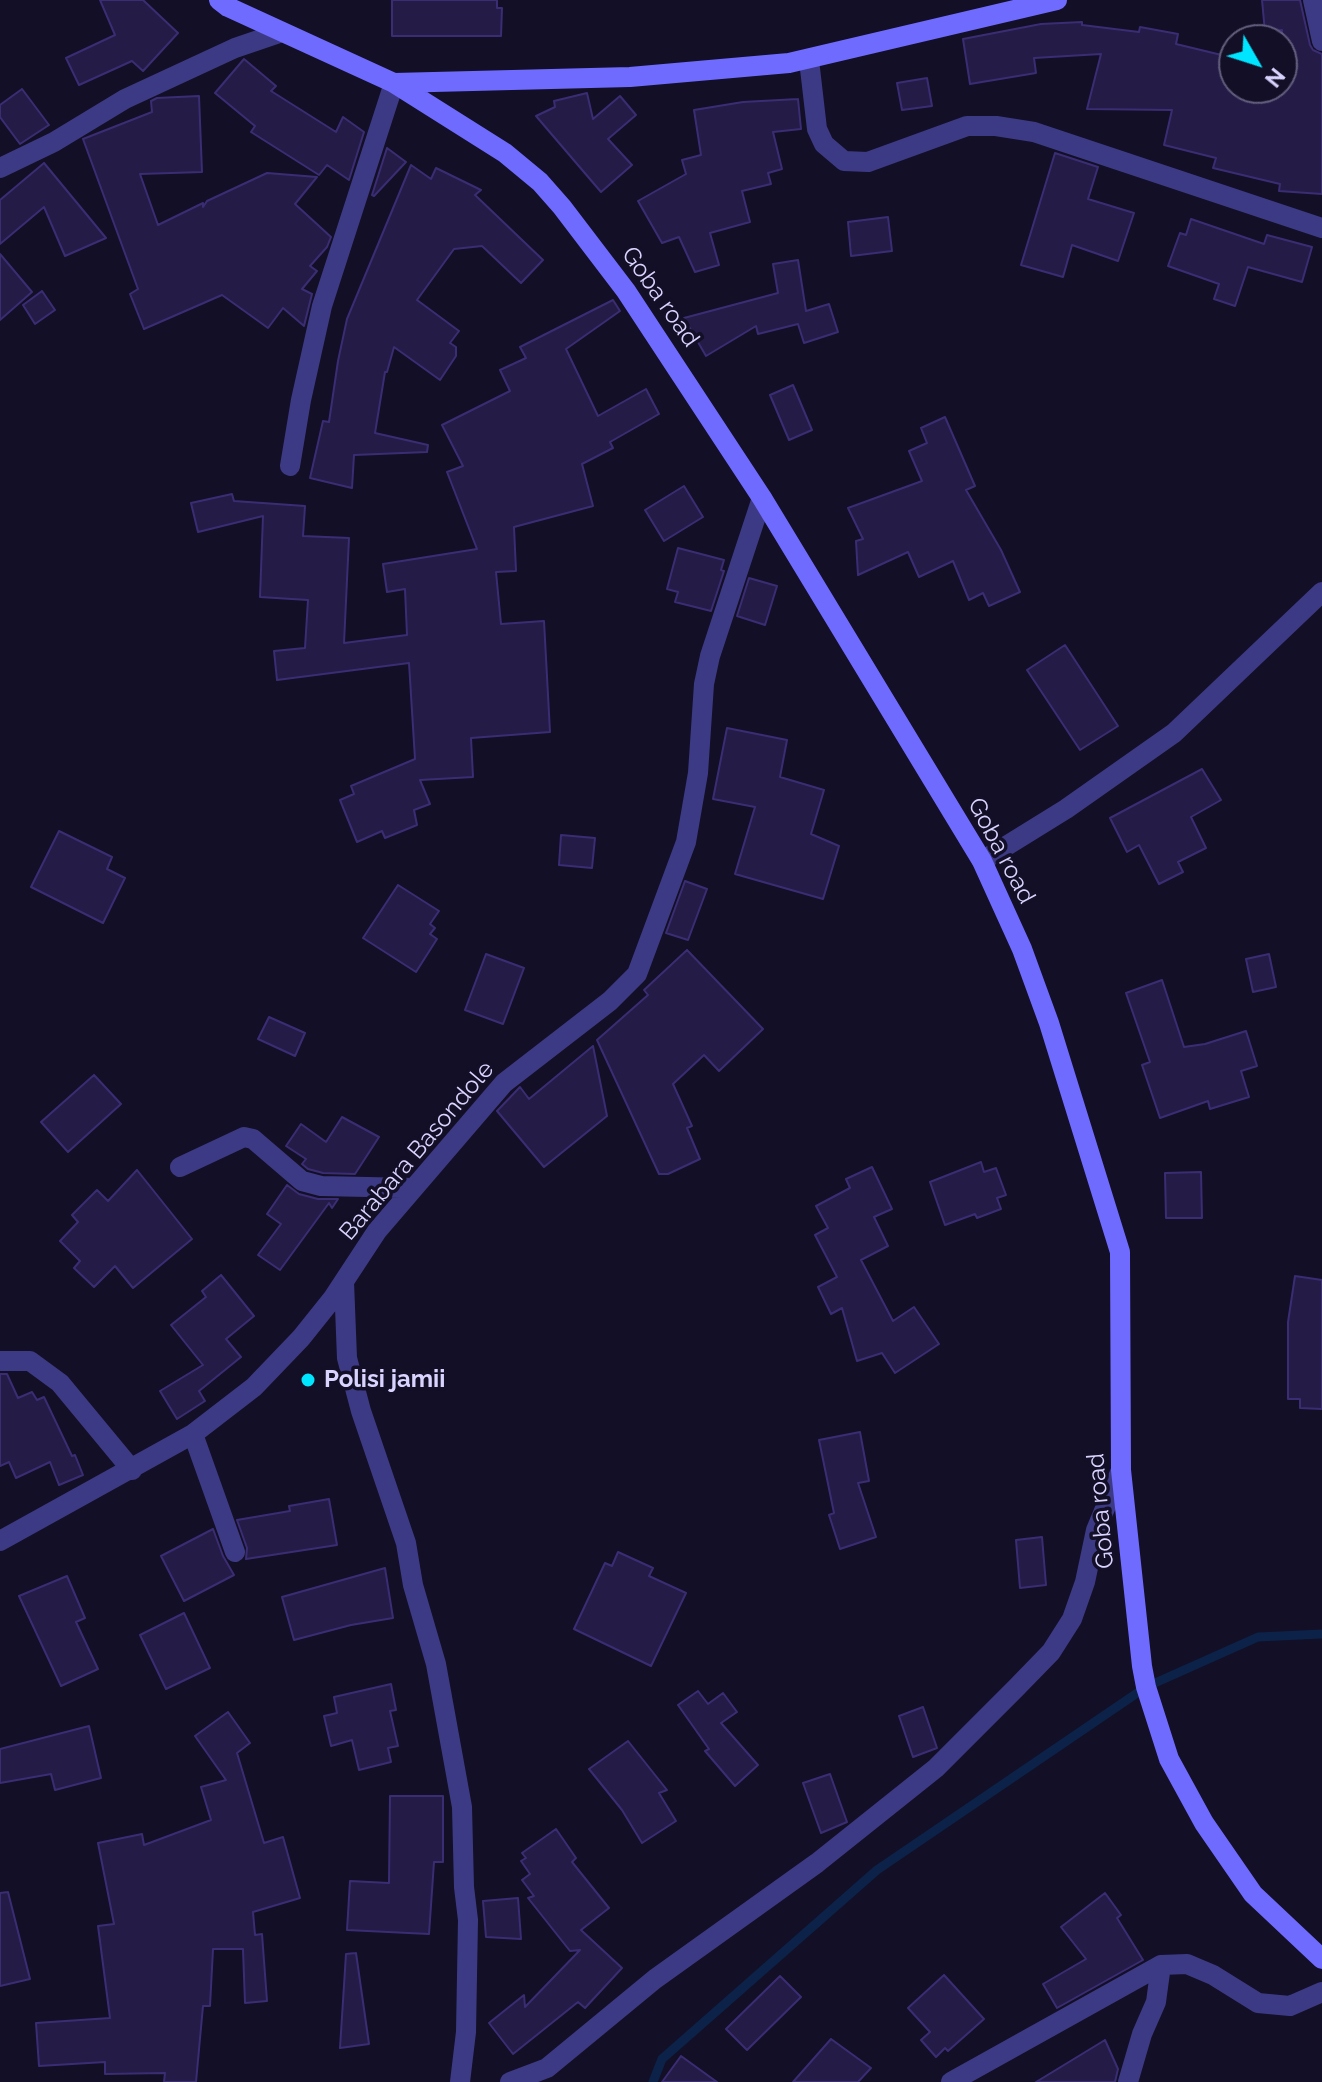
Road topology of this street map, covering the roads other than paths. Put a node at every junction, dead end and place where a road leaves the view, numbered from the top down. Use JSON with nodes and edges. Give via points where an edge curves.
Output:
{"nodes":[{"id":1,"x":219,"y":0,"type":"edge"},
{"id":2,"x":1057,"y":0,"type":"edge"},
{"id":3,"x":1313,"y":0,"type":"edge"},
{"id":4,"x":1017,"y":4,"type":"edge"},
{"id":5,"x":282,"y":32,"type":"junction"},
{"id":6,"x":1322,"y":41,"type":"edge"},
{"id":7,"x":809,"y":60,"type":"junction"},
{"id":8,"x":394,"y":83,"type":"junction"},
{"id":9,"x":0,"y":168,"type":"edge"},
{"id":10,"x":1322,"y":228,"type":"edge"},
{"id":11,"x":290,"y":466,"type":"dead end"},
{"id":12,"x":762,"y":498,"type":"junction"},
{"id":13,"x":1322,"y":592,"type":"edge"},
{"id":14,"x":982,"y":861,"type":"junction"},
{"id":15,"x":180,"y":1167,"type":"dead end"},
{"id":16,"x":413,"y":1188,"type":"junction"},
{"id":17,"x":344,"y":1282,"type":"junction"},
{"id":18,"x":0,"y":1361,"type":"edge"},
{"id":19,"x":193,"y":1434,"type":"junction"},
{"id":20,"x":132,"y":1470,"type":"junction"},
{"id":21,"x":1121,"y":1470,"type":"junction"},
{"id":22,"x":0,"y":1541,"type":"edge"},
{"id":23,"x":235,"y":1552,"type":"dead end"},
{"id":24,"x":1322,"y":1959,"type":"edge"},
{"id":25,"x":1161,"y":1965,"type":"junction"},
{"id":26,"x":1322,"y":1992,"type":"edge"},
{"id":27,"x":460,"y":2082,"type":"edge"},
{"id":28,"x":510,"y":2082,"type":"edge"},
{"id":29,"x":951,"y":2082,"type":"edge"},
{"id":30,"x":1128,"y":2082,"type":"edge"}],
"edges":[{"from":1,"to":5,"type":"main road","name":"Goba road"},
{"from":2,"to":4,"type":"main road"},
{"from":3,"to":6,"type":"street"},
{"from":4,"to":7,"type":"main road"},
{"from":5,"to":8,"type":"main road","name":"Goba road"},
{"from":5,"to":9,"type":"street","via":[[125,99]]},
{"from":7,"to":8,"type":"main road","via":[[630,77]]},
{"from":7,"to":10,"type":"street","via":[[817,129],[824,144],[844,161],[868,162],[967,126],[996,126],[1034,132]]},
{"from":8,"to":11,"type":"street","via":[[322,306]]},
{"from":8,"to":12,"type":"main road","name":"Goba road","via":[[505,153],[540,182],[626,291]]},
{"from":12,"to":14,"type":"main road","name":"Goba road"},
{"from":12,"to":16,"type":"street","name":"Barabara Basondole","via":[[710,656],[686,842],[639,971],[610,1001],[504,1083]]},
{"from":13,"to":14,"type":"street","via":[[1174,733]]},
{"from":14,"to":21,"type":"main road","name":"Goba road","via":[[1049,1023],[1120,1252]]},
{"from":15,"to":16,"type":"street","via":[[244,1137],[311,1184]]},
{"from":16,"to":17,"type":"street","name":"Barabara Basondole"},
{"from":17,"to":19,"type":"street","name":"Barabara Basondole","via":[[254,1387]]},
{"from":17,"to":27,"type":"street","via":[[347,1358],[406,1543],[436,1664],[462,1807],[468,1920]]},
{"from":18,"to":20,"type":"street","via":[[30,1361],[60,1383]]},
{"from":19,"to":20,"type":"street","name":"Barabara Basondole"},
{"from":19,"to":23,"type":"street"},
{"from":20,"to":22,"type":"street","name":"Barabara Basondole"},
{"from":21,"to":24,"type":"main road","name":"Goba road","via":[[1142,1666],[1169,1759],[1204,1823],[1253,1894]]},
{"from":21,"to":28,"type":"street","via":[[1096,1530],[1072,1619],[1051,1652],[1016,1688],[936,1768],[817,1863],[655,1979],[547,2068]]},
{"from":25,"to":26,"type":"street","via":[[1187,1964],[1258,2003],[1290,2006]]},
{"from":25,"to":29,"type":"street"},
{"from":25,"to":30,"type":"street","via":[[1156,2002]]}]}
